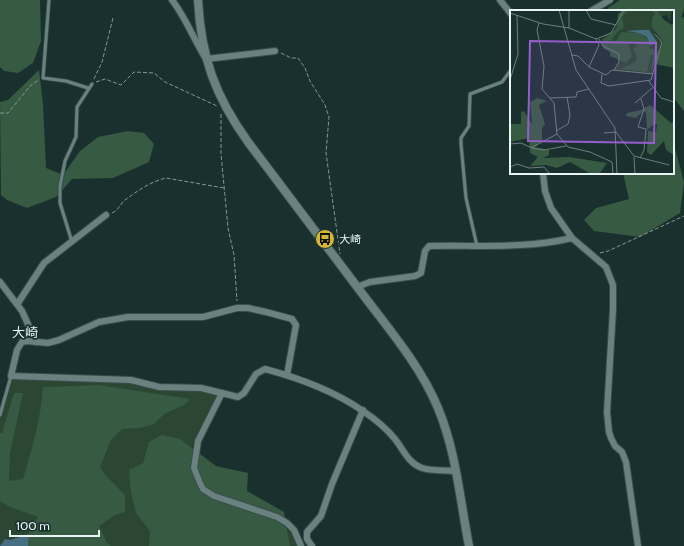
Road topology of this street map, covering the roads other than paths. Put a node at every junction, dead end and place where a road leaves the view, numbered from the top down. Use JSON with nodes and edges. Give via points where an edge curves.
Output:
{"nodes":[{"id":1,"x":49,"y":0,"type":"edge"},
{"id":2,"x":172,"y":0,"type":"edge"},
{"id":3,"x":198,"y":0,"type":"edge"},
{"id":4,"x":500,"y":0,"type":"edge"},
{"id":5,"x":610,"y":0,"type":"edge"},
{"id":6,"x":593,"y":10,"type":"edge"},
{"id":7,"x":510,"y":13,"type":"edge"},
{"id":8,"x":274,"y":51,"type":"road end"},
{"id":9,"x":206,"y":59,"type":"junction"},
{"id":10,"x":510,"y":71,"type":"edge"},
{"id":11,"x":92,"y":84,"type":"road end"},
{"id":12,"x":88,"y":88,"type":"junction"},
{"id":13,"x":543,"y":174,"type":"edge"},
{"id":14,"x":106,"y":215,"type":"road end"},
{"id":15,"x":572,"y":238,"type":"junction"},
{"id":16,"x":72,"y":242,"type":"junction"},
{"id":17,"x":477,"y":246,"type":"junction"},
{"id":18,"x":0,"y":282,"type":"edge"},
{"id":19,"x":356,"y":287,"type":"junction"},
{"id":20,"x":18,"y":303,"type":"junction"},
{"id":21,"x":36,"y":342,"type":"junction"},
{"id":22,"x":287,"y":374,"type":"junction"},
{"id":23,"x":11,"y":376,"type":"junction"},
{"id":24,"x":222,"y":392,"type":"junction"},
{"id":25,"x":363,"y":410,"type":"junction"},
{"id":26,"x":0,"y":415,"type":"edge"},
{"id":27,"x":455,"y":471,"type":"junction"},
{"id":28,"x":301,"y":546,"type":"edge"},
{"id":29,"x":312,"y":546,"type":"edge"},
{"id":30,"x":469,"y":546,"type":"edge"},
{"id":31,"x":638,"y":546,"type":"edge"}],
"edges":[{"from":1,"to":12,"type":"lane","via":[[43,78],[66,81]]},
{"from":2,"to":9,"type":"street"},
{"from":3,"to":9,"type":"street"},
{"from":4,"to":7,"type":"street"},
{"from":5,"to":6,"type":"street"},
{"from":8,"to":9,"type":"street"},
{"from":9,"to":19,"type":"street","via":[[223,108]]},
{"from":10,"to":17,"type":"lane","via":[[502,82],[470,94],[469,126],[461,138],[466,198]]},
{"from":11,"to":12,"type":"lane"},
{"from":12,"to":16,"type":"lane","via":[[77,107],[76,137],[65,161],[60,186],[60,203]]},
{"from":13,"to":15,"type":"street","via":[[550,208]]},
{"from":14,"to":16,"type":"street"},
{"from":15,"to":17,"type":"street","via":[[521,245]]},
{"from":15,"to":31,"type":"street","via":[[606,267],[613,285],[607,417],[611,438],[626,462]]},
{"from":16,"to":20,"type":"street","via":[[44,263]]},
{"from":17,"to":19,"type":"street","via":[[429,246],[425,251],[421,273]]},
{"from":18,"to":20,"type":"street"},
{"from":19,"to":27,"type":"street","via":[[417,368],[430,390],[444,425]]},
{"from":20,"to":21,"type":"street"},
{"from":21,"to":22,"type":"street","via":[[48,343],[59,340],[99,322],[128,316],[203,317],[237,308],[248,308],[292,319],[296,324]]},
{"from":21,"to":23,"type":"street","via":[[22,342],[17,350]]},
{"from":22,"to":24,"type":"street","via":[[265,369],[256,374],[244,393],[238,397]]},
{"from":22,"to":25,"type":"street","via":[[341,397]]},
{"from":23,"to":24,"type":"street","via":[[131,380],[160,387],[201,388]]},
{"from":23,"to":26,"type":"lane"},
{"from":24,"to":28,"type":"street","via":[[198,441],[194,468],[203,489],[214,496],[277,517],[294,530]]},
{"from":25,"to":27,"type":"street","via":[[382,424],[412,462],[422,468]]},
{"from":25,"to":29,"type":"street","via":[[321,516],[307,532],[307,539]]},
{"from":27,"to":30,"type":"street"}]}
